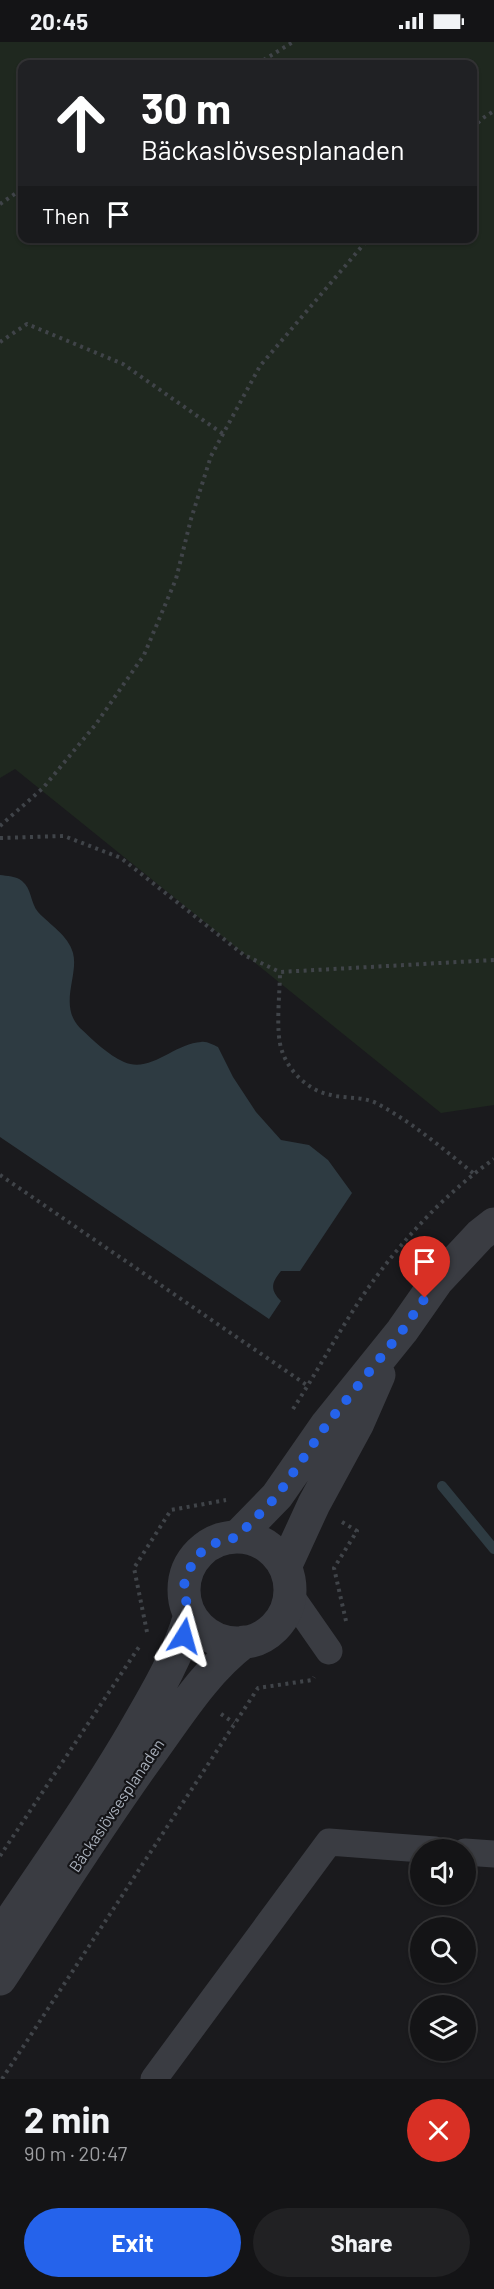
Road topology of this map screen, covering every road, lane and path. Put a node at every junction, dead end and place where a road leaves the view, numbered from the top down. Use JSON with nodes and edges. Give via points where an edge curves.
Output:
{"nodes":[{"id":1,"x":294,"y":42,"type":"edge"},
{"id":2,"x":264,"y":60,"type":"edge"},
{"id":3,"x":494,"y":111,"type":"edge"},
{"id":4,"x":477,"y":123,"type":"edge"},
{"id":5,"x":18,"y":192,"type":"edge"},
{"id":6,"x":0,"y":204,"type":"edge"},
{"id":7,"x":365,"y":243,"type":"edge"},
{"id":8,"x":0,"y":342,"type":"edge"},
{"id":9,"x":223,"y":434,"type":"junction"},
{"id":10,"x":0,"y":826,"type":"edge"},
{"id":11,"x":0,"y":838,"type":"edge"},
{"id":12,"x":494,"y":960,"type":"edge"},
{"id":13,"x":280,"y":972,"type":"junction"},
{"id":14,"x":494,"y":1159,"type":"edge"},
{"id":15,"x":473,"y":1173,"type":"junction"},
{"id":16,"x":0,"y":1175,"type":"edge"},
{"id":17,"x":494,"y":1224,"type":"edge"},
{"id":18,"x":402,"y":1331,"type":"junction"},
{"id":19,"x":308,"y":1386,"type":"junction"},
{"id":20,"x":290,"y":1413,"type":"dead end"},
{"id":21,"x":235,"y":1498,"type":"dead end"},
{"id":22,"x":357,"y":1531,"type":"dead end"},
{"id":23,"x":237,"y":1537,"type":"junction"},
{"id":24,"x":287,"y":1581,"type":"junction"},
{"id":25,"x":190,"y":1614,"type":"junction"},
{"id":26,"x":147,"y":1634,"type":"dead end"},
{"id":27,"x":244,"y":1642,"type":"junction"},
{"id":28,"x":141,"y":1643,"type":"dead end"},
{"id":29,"x":329,"y":1651,"type":"junction"},
{"id":30,"x":410,"y":1848,"type":"edge"},
{"id":31,"x":476,"y":1853,"type":"edge"},
{"id":32,"x":494,"y":1854,"type":"edge"},
{"id":33,"x":0,"y":1856,"type":"edge"},
{"id":34,"x":0,"y":1936,"type":"edge"},
{"id":35,"x":0,"y":1978,"type":"edge"},
{"id":36,"x":2,"y":2079,"type":"edge"},
{"id":37,"x":154,"y":2079,"type":"edge"}],
"edges":[{"from":1,"to":2,"type":"path"},
{"from":3,"to":4,"type":"path"},
{"from":5,"to":6,"type":"path"},
{"from":7,"to":9,"type":"path","via":[[260,366]]},
{"from":8,"to":9,"type":"path","via":[[27,324],[123,364]]},
{"from":9,"to":10,"type":"path","via":[[211,456],[176,579],[144,655],[81,743],[43,788]]},
{"from":11,"to":13,"type":"path","via":[[64,836],[121,858],[244,955]]},
{"from":12,"to":13,"type":"path"},
{"from":13,"to":15,"type":"path","via":[[282,1050],[309,1087],[331,1096],[353,1096],[374,1102],[416,1127]]},
{"from":14,"to":15,"type":"path"},
{"from":15,"to":19,"type":"path","via":[[386,1264]]},
{"from":16,"to":19,"type":"path"},
{"from":17,"to":18,"type":"street","via":[[437,1281]]},
{"from":18,"to":23,"type":"street","via":[[327,1424],[277,1496]]},
{"from":18,"to":24,"type":"street","via":[[298,1536]]},
{"from":19,"to":20,"type":"path"},
{"from":21,"to":26,"type":"path","via":[[171,1510],[135,1568]]},
{"from":22,"to":29,"type":"path","via":[[334,1568],[347,1620]]},
{"from":23,"to":24,"type":"street","via":[[273,1551]]},
{"from":23,"to":25,"type":"street","via":[[209,1545],[190,1566],[184,1585]]},
{"from":24,"to":27,"type":"street","via":[[284,1615],[262,1637]]},
{"from":24,"to":29,"type":"street"},
{"from":25,"to":27,"type":"street","via":[[209,1635],[226,1642]]},
{"from":25,"to":34,"type":"street","name":"Bäckaslövsesplanaden","via":[[166,1676],[135,1730]]},
{"from":27,"to":35,"type":"street","name":"Bäckaslövsesplanaden","via":[[193,1694]]},
{"from":28,"to":33,"type":"path"},
{"from":29,"to":36,"type":"path","via":[[312,1680],[258,1688]]},
{"from":30,"to":37,"type":"street","via":[[329,1842]]},
{"from":31,"to":32,"type":"street"}]}
